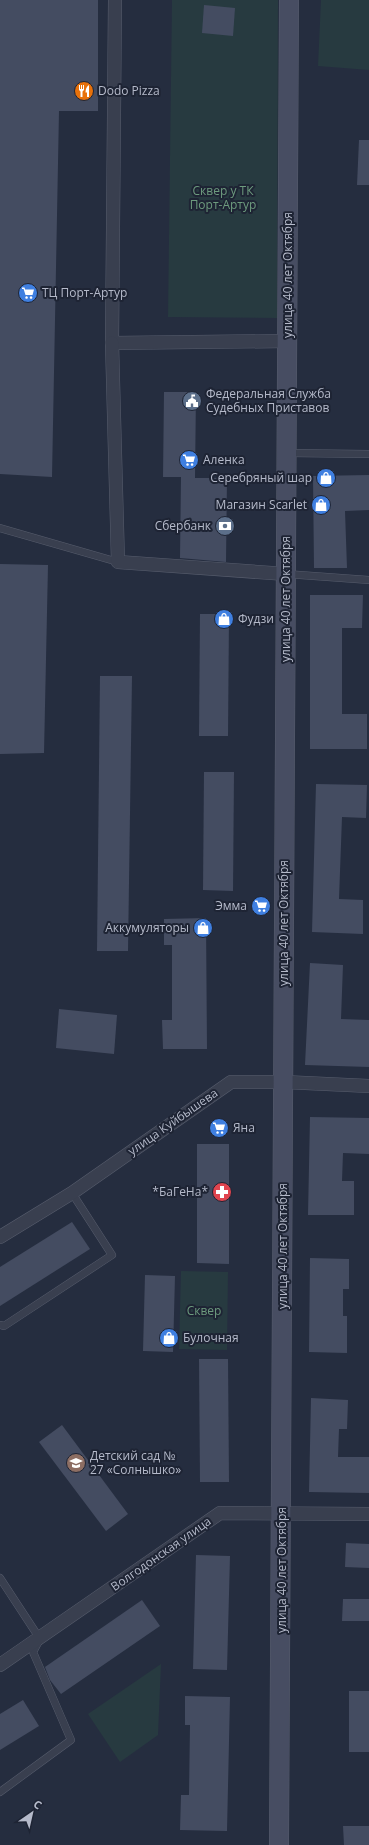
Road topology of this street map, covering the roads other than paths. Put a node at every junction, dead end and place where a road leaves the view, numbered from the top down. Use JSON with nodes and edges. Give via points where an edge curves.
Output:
{"nodes":[{"id":1,"x":115,"y":0,"type":"edge"},
{"id":2,"x":289,"y":0,"type":"edge"},
{"id":3,"x":287,"y":341,"type":"junction"},
{"id":4,"x":112,"y":343,"type":"junction"},
{"id":5,"x":287,"y":453,"type":"junction"},
{"id":6,"x":369,"y":454,"type":"edge"},
{"id":7,"x":0,"y":528,"type":"edge"},
{"id":8,"x":118,"y":562,"type":"junction"},
{"id":9,"x":286,"y":574,"type":"junction"},
{"id":10,"x":369,"y":580,"type":"edge"},
{"id":11,"x":284,"y":1082,"type":"junction"},
{"id":12,"x":369,"y":1086,"type":"edge"},
{"id":13,"x":72,"y":1193,"type":"junction"},
{"id":14,"x":0,"y":1237,"type":"edge"},
{"id":15,"x":0,"y":1325,"type":"edge"},
{"id":16,"x":282,"y":1512,"type":"junction"},
{"id":17,"x":369,"y":1514,"type":"edge"},
{"id":18,"x":0,"y":1578,"type":"edge"},
{"id":19,"x":40,"y":1639,"type":"junction"},
{"id":20,"x":0,"y":1665,"type":"edge"},
{"id":21,"x":0,"y":1792,"type":"edge"},
{"id":22,"x":280,"y":1845,"type":"edge"}],
"edges":[{"from":1,"to":4,"type":"street"},
{"from":2,"to":3,"type":"main road","name":"улица 40 лет Октября"},
{"from":3,"to":4,"type":"street"},
{"from":3,"to":5,"type":"main road","name":"улица 40 лет Октября"},
{"from":4,"to":8,"type":"street"},
{"from":5,"to":6,"type":"lane"},
{"from":5,"to":9,"type":"main road","name":"улица 40 лет Октября"},
{"from":7,"to":8,"type":"lane"},
{"from":8,"to":9,"type":"street"},
{"from":9,"to":10,"type":"lane"},
{"from":9,"to":11,"type":"main road","name":"улица 40 лет Октября"},
{"from":11,"to":12,"type":"street","name":"улица Куйбышева"},
{"from":11,"to":13,"type":"street","name":"улица Куйбышева","via":[[231,1082]]},
{"from":11,"to":16,"type":"main road","name":"улица 40 лет Октября"},
{"from":13,"to":14,"type":"street","name":"улица Куйбышева"},
{"from":13,"to":15,"type":"lane","via":[[112,1255],[4,1326]]},
{"from":16,"to":17,"type":"street","name":"Волгодонская улица"},
{"from":16,"to":19,"type":"street","name":"Волгодонская улица","via":[[220,1513]]},
{"from":16,"to":22,"type":"main road","name":"улица 40 лет Октября"},
{"from":18,"to":19,"type":"lane"},
{"from":19,"to":20,"type":"street","name":"Волгодонская улица"},
{"from":19,"to":21,"type":"lane","via":[[33,1652],[71,1740]]}]}
